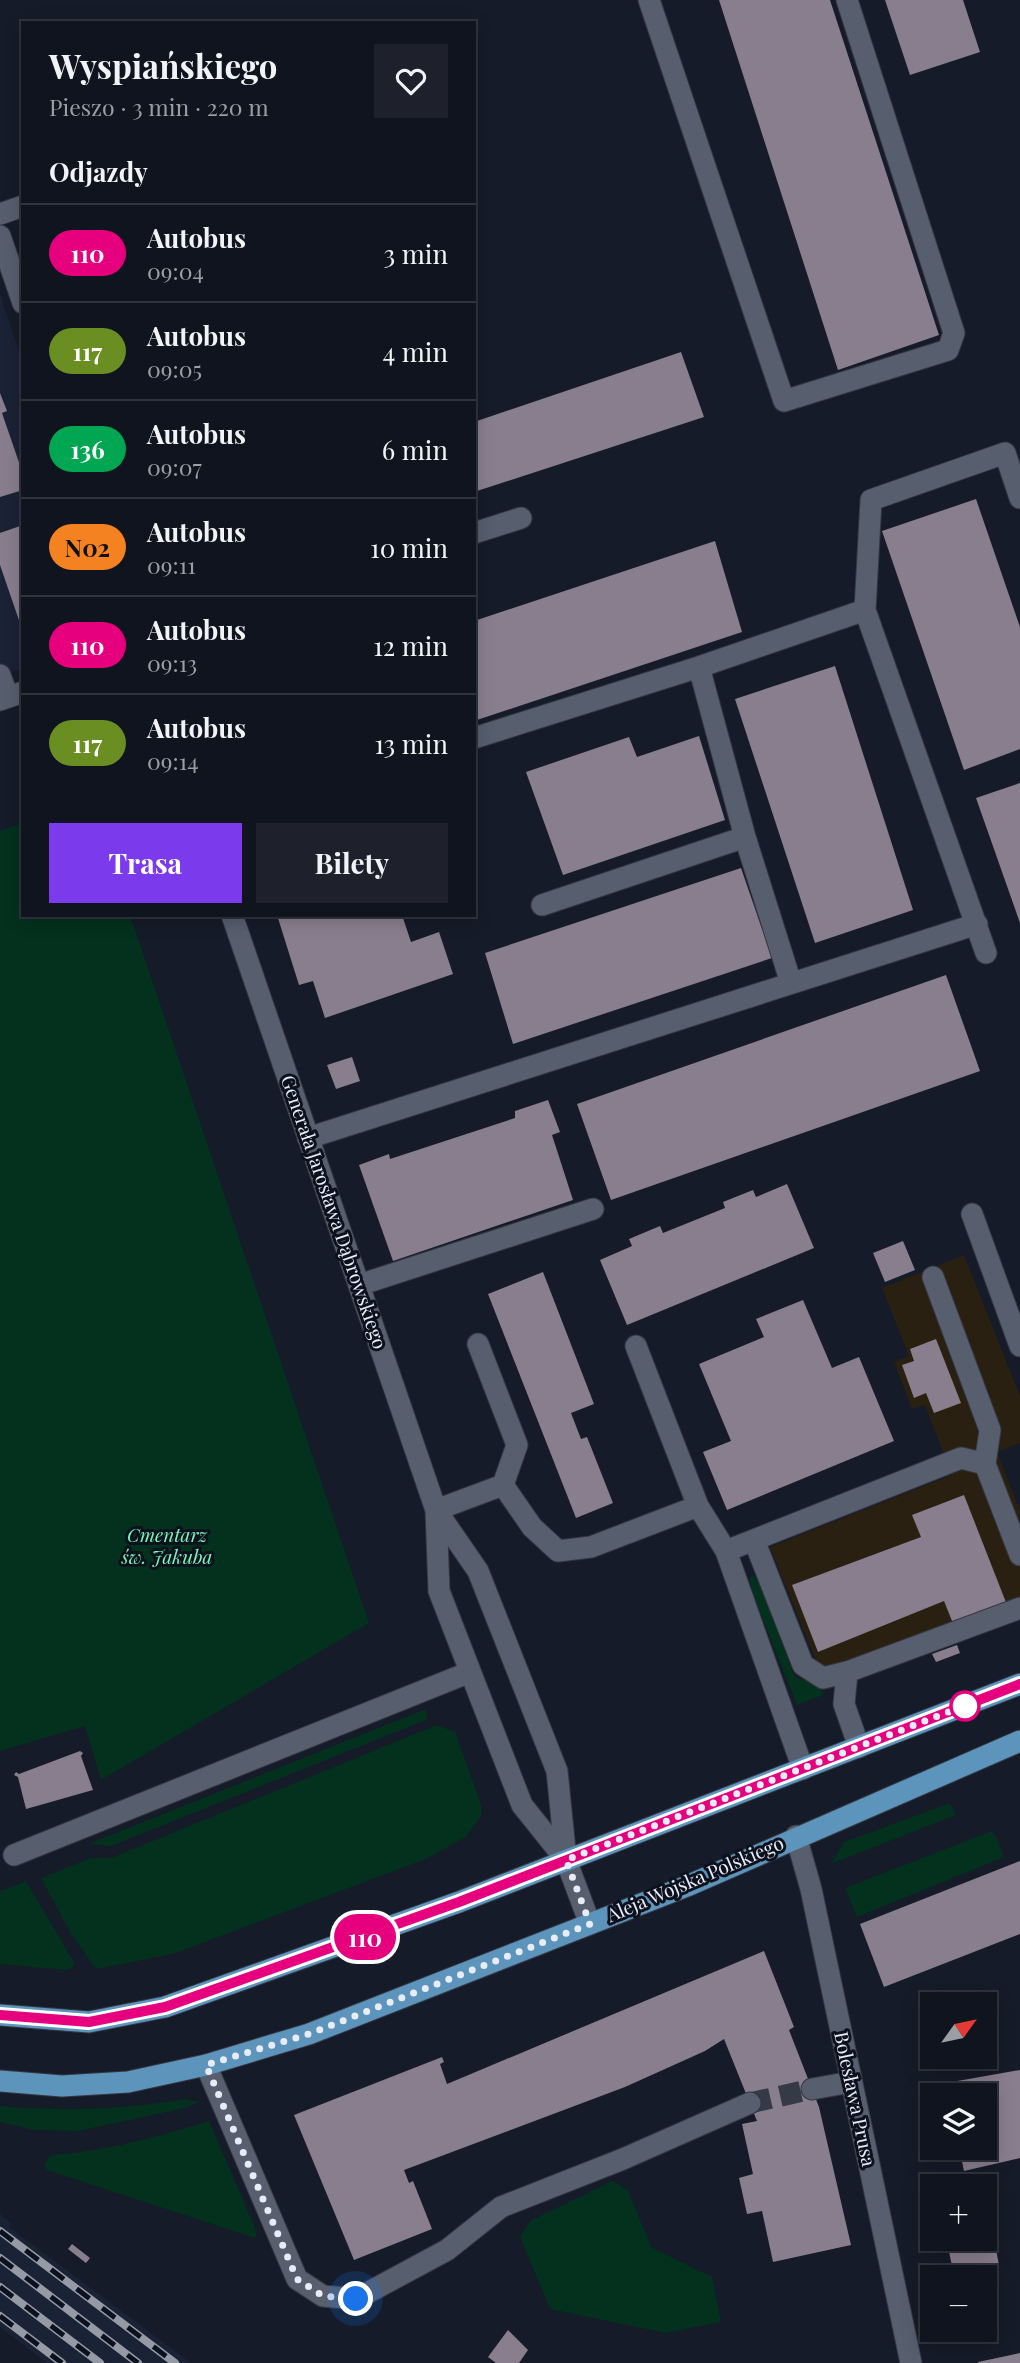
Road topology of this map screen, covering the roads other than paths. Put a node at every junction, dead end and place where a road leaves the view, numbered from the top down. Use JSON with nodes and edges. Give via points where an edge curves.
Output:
{"nodes":[{"id":1,"x":649,"y":0,"type":"edge"},
{"id":2,"x":847,"y":0,"type":"edge"},
{"id":3,"x":21,"y":207,"type":"edge"},
{"id":4,"x":0,"y":214,"type":"edge"},
{"id":5,"x":0,"y":236,"type":"edge"},
{"id":6,"x":21,"y":297,"type":"edge"},
{"id":7,"x":1020,"y":498,"type":"edge"},
{"id":8,"x":521,"y":518,"type":"dead end"},
{"id":9,"x":476,"y":532,"type":"edge"},
{"id":10,"x":865,"y":610,"type":"junction"},
{"id":11,"x":699,"y":667,"type":"junction"},
{"id":12,"x":0,"y":675,"type":"edge"},
{"id":13,"x":10,"y":696,"type":"edge"},
{"id":14,"x":476,"y":737,"type":"edge"},
{"id":15,"x":746,"y":837,"type":"junction"},
{"id":16,"x":542,"y":905,"type":"dead end"},
{"id":17,"x":233,"y":917,"type":"edge"},
{"id":18,"x":977,"y":924,"type":"junction"},
{"id":19,"x":986,"y":953,"type":"dead end"},
{"id":20,"x":792,"y":984,"type":"junction"},
{"id":21,"x":308,"y":1139,"type":"junction"},
{"id":22,"x":593,"y":1209,"type":"dead end"},
{"id":23,"x":972,"y":1214,"type":"dead end"},
{"id":24,"x":933,"y":1277,"type":"dead end"},
{"id":25,"x":359,"y":1285,"type":"junction"},
{"id":26,"x":478,"y":1344,"type":"dead end"},
{"id":27,"x":636,"y":1346,"type":"dead end"},
{"id":28,"x":1020,"y":1346,"type":"edge"},
{"id":29,"x":985,"y":1464,"type":"junction"},
{"id":30,"x":503,"y":1485,"type":"junction"},
{"id":31,"x":698,"y":1506,"type":"junction"},
{"id":32,"x":436,"y":1510,"type":"junction"},
{"id":33,"x":754,"y":1540,"type":"junction"},
{"id":34,"x":726,"y":1550,"type":"junction"},
{"id":35,"x":1020,"y":1555,"type":"edge"},
{"id":36,"x":1020,"y":1608,"type":"edge"},
{"id":37,"x":470,"y":1672,"type":"junction"},
{"id":38,"x":847,"y":1672,"type":"junction"},
{"id":39,"x":1020,"y":1684,"type":"edge"},
{"id":40,"x":1020,"y":1741,"type":"edge"},
{"id":41,"x":859,"y":1747,"type":"junction"},
{"id":42,"x":803,"y":1769,"type":"junction"},
{"id":43,"x":796,"y":1836,"type":"junction"},
{"id":44,"x":14,"y":1855,"type":"dead end"},
{"id":45,"x":566,"y":1860,"type":"junction"},
{"id":46,"x":590,"y":1924,"type":"junction"},
{"id":47,"x":0,"y":2015,"type":"edge"},
{"id":48,"x":206,"y":2065,"type":"junction"},
{"id":49,"x":0,"y":2081,"type":"edge"},
{"id":50,"x":851,"y":2082,"type":"junction"},
{"id":51,"x":811,"y":2089,"type":"tunnel mouth"},
{"id":52,"x":750,"y":2103,"type":"tunnel mouth"},
{"id":53,"x":911,"y":2363,"type":"edge"}],
"edges":[{"from":1,"to":2,"type":"street","via":[[784,401],[948,350],[954,333]]},
{"from":3,"to":4,"type":"street"},
{"from":5,"to":6,"type":"street"},
{"from":7,"to":10,"type":"street","via":[[1005,453],[871,500]]},
{"from":8,"to":9,"type":"street"},
{"from":10,"to":11,"type":"street"},
{"from":10,"to":18,"type":"street"},
{"from":11,"to":14,"type":"street"},
{"from":11,"to":15,"type":"street"},
{"from":12,"to":13,"type":"street"},
{"from":15,"to":16,"type":"street"},
{"from":15,"to":20,"type":"street"},
{"from":17,"to":21,"type":"street","name":"Generała Jarosława Dąbrowskiego"},
{"from":18,"to":19,"type":"street"},
{"from":18,"to":20,"type":"street"},
{"from":20,"to":21,"type":"street"},
{"from":21,"to":25,"type":"street","name":"Generała Jarosława Dąbrowskiego"},
{"from":22,"to":25,"type":"street"},
{"from":23,"to":28,"type":"street"},
{"from":24,"to":29,"type":"street","via":[[990,1430]]},
{"from":25,"to":32,"type":"street","name":"Generała Jarosława Dąbrowskiego"},
{"from":26,"to":30,"type":"street","via":[[516,1445]]},
{"from":27,"to":31,"type":"street"},
{"from":29,"to":33,"type":"street","via":[[961,1458]]},
{"from":29,"to":35,"type":"street"},
{"from":30,"to":31,"type":"street","via":[[532,1527],[558,1551],[591,1547]]},
{"from":30,"to":32,"type":"street"},
{"from":31,"to":34,"type":"street"},
{"from":32,"to":37,"type":"street","name":"Generała Jarosława Dąbrowskiego","via":[[439,1591]]},
{"from":32,"to":45,"type":"street","name":"Generała Jarosława Dąbrowskiego","via":[[478,1571],[556,1770]]},
{"from":33,"to":34,"type":"street"},
{"from":33,"to":38,"type":"street","via":[[803,1665],[823,1678]]},
{"from":34,"to":42,"type":"street"},
{"from":36,"to":38,"type":"street"},
{"from":37,"to":44,"type":"street"},
{"from":37,"to":45,"type":"street","name":"Generała Jarosława Dąbrowskiego","via":[[522,1805]]},
{"from":38,"to":41,"type":"street","via":[[844,1704]]},
{"from":39,"to":41,"type":"main road"},
{"from":40,"to":43,"type":"main road","name":"Aleja Wojska Polskiego"},
{"from":41,"to":42,"type":"main road"},
{"from":42,"to":45,"type":"main road"},
{"from":43,"to":46,"type":"main road","name":"Aleja Wojska Polskiego"},
{"from":43,"to":50,"type":"street","name":"Bolesława Prusa"},
{"from":45,"to":46,"type":"street","name":"Generała Jarosława Dąbrowskiego"},
{"from":45,"to":47,"type":"main road","via":[[165,2007],[89,2022]]},
{"from":46,"to":48,"type":"main road","name":"Aleja Wojska Polskiego","via":[[309,2034]]},
{"from":48,"to":49,"type":"main road","name":"Aleja Wojska Polskiego","via":[[128,2082],[62,2086]]},
{"from":48,"to":52,"type":"street","via":[[297,2279],[323,2296],[356,2299],[447,2250],[501,2207]]},
{"from":50,"to":51,"type":"street"},
{"from":50,"to":53,"type":"street","name":"Bolesława Prusa"}]}
